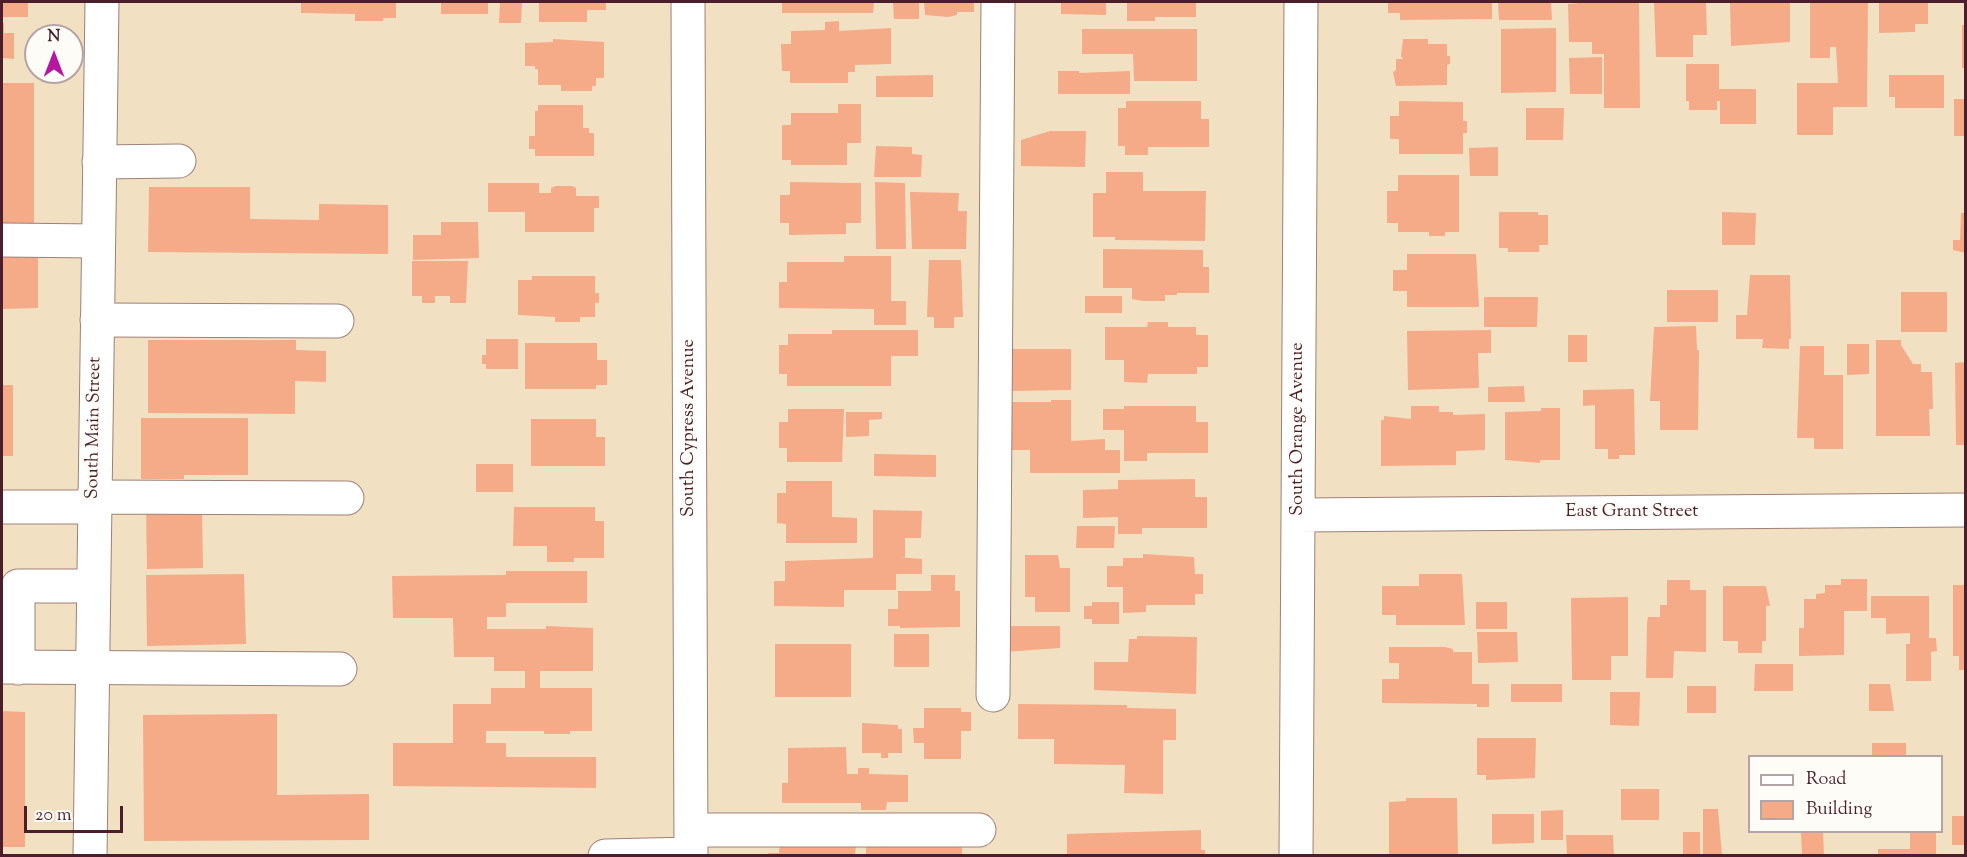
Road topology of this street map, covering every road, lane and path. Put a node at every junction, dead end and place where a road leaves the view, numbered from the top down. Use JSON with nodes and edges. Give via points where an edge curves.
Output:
{"nodes":[{"id":1,"x":102,"y":2,"type":"edge"},
{"id":2,"x":688,"y":2,"type":"edge"},
{"id":3,"x":998,"y":2,"type":"edge"},
{"id":4,"x":1301,"y":2,"type":"edge"},
{"id":5,"x":179,"y":161,"type":"dead end"},
{"id":6,"x":99,"y":162,"type":"junction"},
{"id":7,"x":2,"y":240,"type":"edge"},
{"id":8,"x":98,"y":242,"type":"junction"},
{"id":9,"x":97,"y":321,"type":"junction"},
{"id":10,"x":337,"y":321,"type":"dead end"},
{"id":11,"x":347,"y":498,"type":"dead end"},
{"id":12,"x":93,"y":502,"type":"junction"},
{"id":13,"x":2,"y":507,"type":"edge"},
{"id":14,"x":1965,"y":510,"type":"edge"},
{"id":15,"x":1298,"y":515,"type":"junction"},
{"id":16,"x":10,"y":586,"type":"edge"},
{"id":17,"x":92,"y":586,"type":"junction"},
{"id":18,"x":10,"y":668,"type":"edge"},
{"id":19,"x":92,"y":668,"type":"junction"},
{"id":20,"x":340,"y":669,"type":"dead end"},
{"id":21,"x":993,"y":695,"type":"dead end"},
{"id":22,"x":979,"y":830,"type":"dead end"},
{"id":23,"x":691,"y":846,"type":"edge"},
{"id":24,"x":90,"y":855,"type":"edge"},
{"id":25,"x":605,"y":855,"type":"edge"},
{"id":26,"x":1296,"y":855,"type":"edge"}],
"edges":[{"from":1,"to":6,"type":"street","name":"South Main Street"},
{"from":2,"to":23,"type":"street","name":"South Cypress Avenue"},
{"from":3,"to":21,"type":"street"},
{"from":4,"to":15,"type":"street","name":"South Orange Avenue"},
{"from":5,"to":6,"type":"street"},
{"from":6,"to":8,"type":"street","name":"South Main Street"},
{"from":7,"to":8,"type":"street"},
{"from":8,"to":9,"type":"street","name":"South Main Street"},
{"from":9,"to":10,"type":"street"},
{"from":9,"to":12,"type":"street","name":"South Main Street"},
{"from":11,"to":12,"type":"street"},
{"from":12,"to":13,"type":"street"},
{"from":12,"to":17,"type":"street","name":"South Main Street"},
{"from":14,"to":15,"type":"street","name":"East Grant Street"},
{"from":15,"to":26,"type":"street","name":"South Orange Avenue"},
{"from":16,"to":17,"type":"street"},
{"from":16,"to":18,"type":"street"},
{"from":17,"to":19,"type":"street","name":"South Main Street"},
{"from":18,"to":19,"type":"street"},
{"from":19,"to":20,"type":"street"},
{"from":19,"to":24,"type":"street","name":"South Main Street"},
{"from":22,"to":23,"type":"street"},
{"from":23,"to":25,"type":"street"}]}
